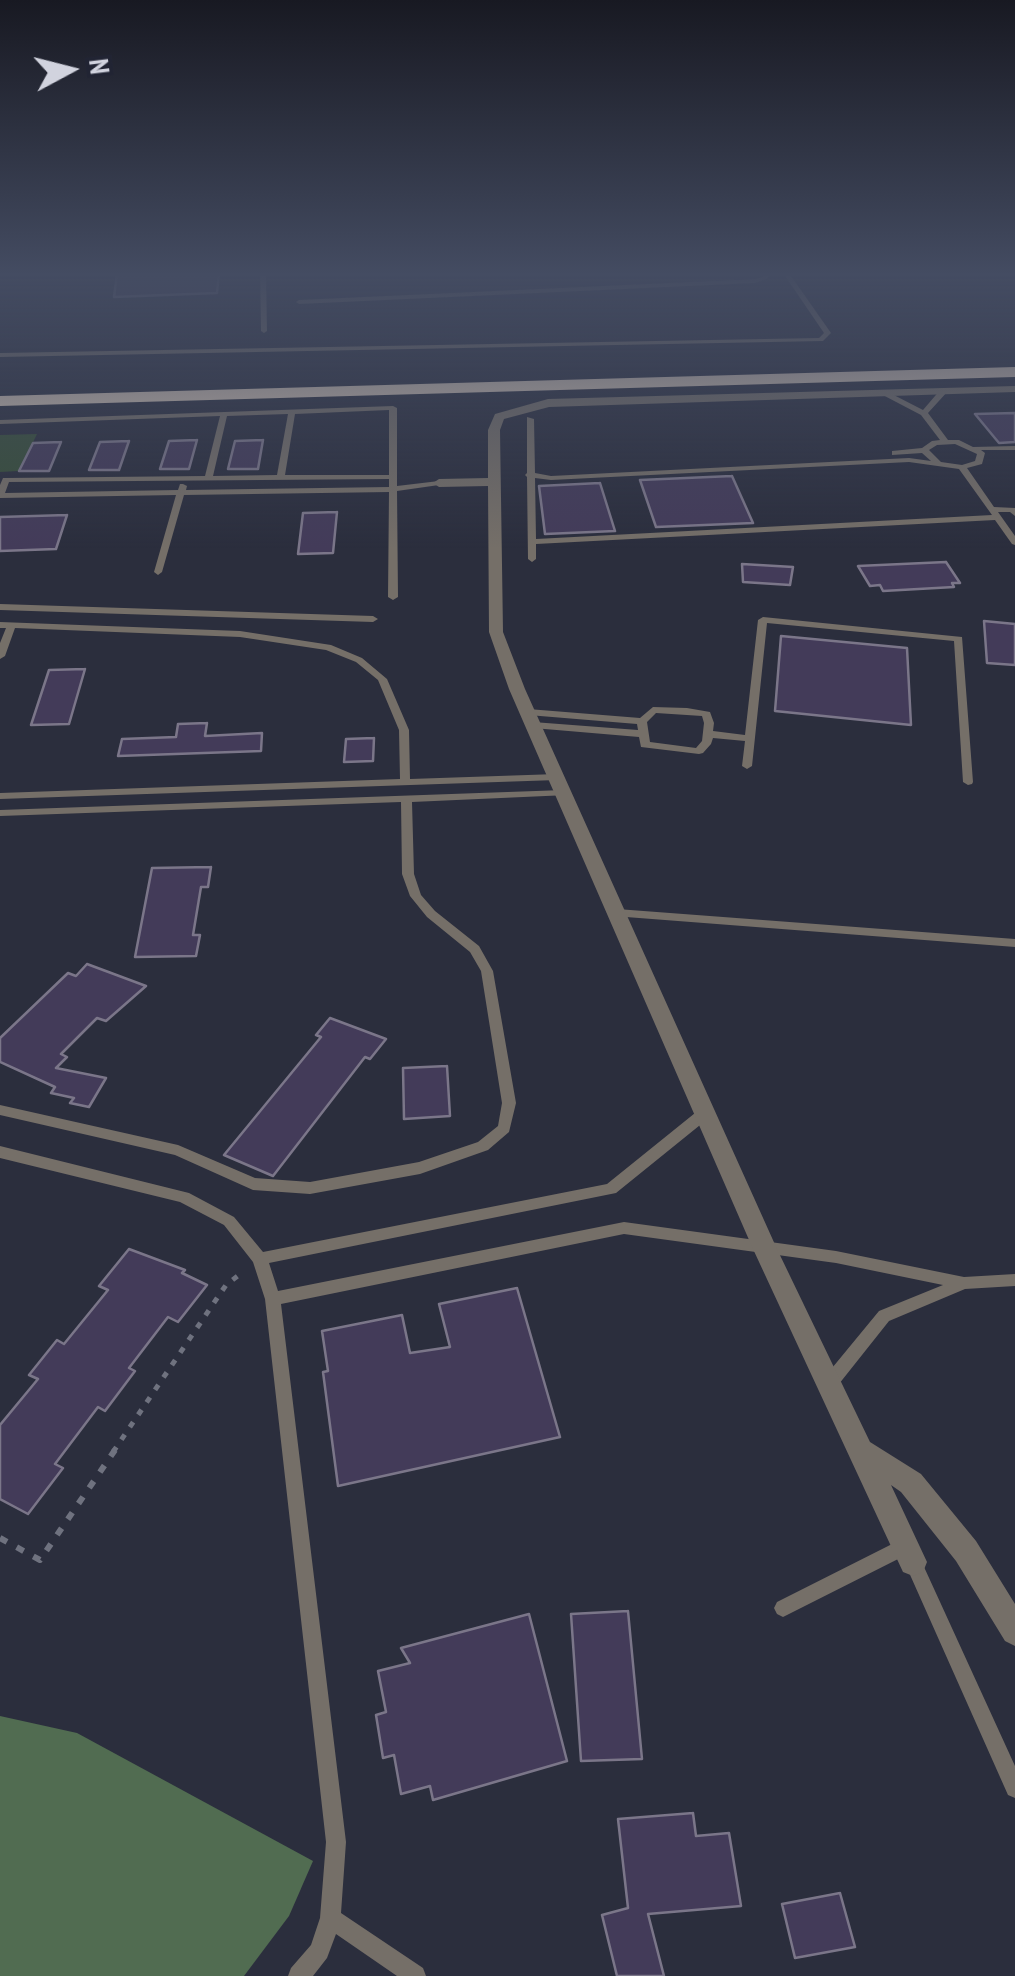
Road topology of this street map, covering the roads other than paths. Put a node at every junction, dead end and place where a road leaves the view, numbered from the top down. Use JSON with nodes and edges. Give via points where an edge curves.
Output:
{"nodes":[{"id":1,"x":637,"y":365,"type":"edge"},
{"id":2,"x":1015,"y":372,"type":"edge"},
{"id":3,"x":17,"y":382,"type":"dead end"},
{"id":4,"x":1015,"y":389,"type":"edge"},
{"id":5,"x":944,"y":392,"type":"junction"},
{"id":6,"x":883,"y":393,"type":"junction"},
{"id":7,"x":0,"y":401,"type":"edge"},
{"id":8,"x":221,"y":406,"type":"junction"},
{"id":9,"x":292,"y":412,"type":"junction"},
{"id":10,"x":924,"y":413,"type":"junction"},
{"id":11,"x":530,"y":420,"type":"dead end"},
{"id":12,"x":0,"y":422,"type":"edge"},
{"id":13,"x":945,"y":442,"type":"junction"},
{"id":14,"x":976,"y":448,"type":"junction"},
{"id":15,"x":924,"y":450,"type":"junction"},
{"id":16,"x":1015,"y":452,"type":"edge"},
{"id":17,"x":982,"y":458,"type":"junction"},
{"id":18,"x":940,"y":464,"type":"junction"},
{"id":19,"x":962,"y":467,"type":"junction"},
{"id":20,"x":529,"y":475,"type":"junction"},
{"id":21,"x":393,"y":477,"type":"junction"},
{"id":22,"x":208,"y":478,"type":"junction"},
{"id":23,"x":281,"y":478,"type":"junction"},
{"id":24,"x":185,"y":479,"type":"junction"},
{"id":25,"x":494,"y":482,"type":"junction"},
{"id":26,"x":439,"y":484,"type":"joint"},
{"id":27,"x":392,"y":489,"type":"junction"},
{"id":28,"x":181,"y":493,"type":"junction"},
{"id":29,"x":0,"y":496,"type":"edge"},
{"id":30,"x":995,"y":513,"type":"junction"},
{"id":31,"x":1015,"y":514,"type":"edge"},
{"id":32,"x":1012,"y":533,"type":"edge"},
{"id":33,"x":531,"y":542,"type":"junction"},
{"id":34,"x":1015,"y":542,"type":"edge"},
{"id":35,"x":532,"y":560,"type":"dead end"},
{"id":36,"x":158,"y":572,"type":"dead end"},
{"id":37,"x":392,"y":597,"type":"dead end"},
{"id":38,"x":0,"y":607,"type":"edge"},
{"id":39,"x":373,"y":619,"type":"dead end"},
{"id":40,"x":6,"y":626,"type":"edge"},
{"id":41,"x":0,"y":656,"type":"edge"},
{"id":42,"x":531,"y":718,"type":"junction"},
{"id":43,"x":643,"y":727,"type":"junction"},
{"id":44,"x":708,"y":734,"type":"junction"},
{"id":45,"x":750,"y":738,"type":"junction"},
{"id":46,"x":748,"y":766,"type":"dead end"},
{"id":47,"x":968,"y":782,"type":"dead end"},
{"id":48,"x":560,"y":785,"type":"junction"},
{"id":49,"x":406,"y":790,"type":"junction"},
{"id":50,"x":0,"y":796,"type":"edge"},
{"id":51,"x":0,"y":813,"type":"edge"},
{"id":52,"x":617,"y":913,"type":"junction"},
{"id":53,"x":1015,"y":942,"type":"edge"},
{"id":54,"x":0,"y":1110,"type":"edge"},
{"id":55,"x":704,"y":1112,"type":"junction"},
{"id":56,"x":0,"y":1152,"type":"edge"},
{"id":57,"x":766,"y":1249,"type":"junction"},
{"id":58,"x":260,"y":1259,"type":"junction"},
{"id":59,"x":1015,"y":1280,"type":"edge"},
{"id":60,"x":964,"y":1283,"type":"junction"},
{"id":61,"x":273,"y":1299,"type":"junction"},
{"id":62,"x":829,"y":1384,"type":"junction"},
{"id":63,"x":861,"y":1451,"type":"junction"},
{"id":64,"x":910,"y":1554,"type":"junction"},
{"id":65,"x":783,"y":1608,"type":"dead end"},
{"id":66,"x":1015,"y":1631,"type":"edge"},
{"id":67,"x":1015,"y":1788,"type":"edge"},
{"id":68,"x":330,"y":1918,"type":"junction"},
{"id":69,"x":304,"y":1974,"type":"edge"},
{"id":70,"x":415,"y":1976,"type":"edge"}],
"edges":[{"from":1,"to":3,"type":"highway"},
{"from":2,"to":8,"type":"highway"},
{"from":4,"to":5,"type":"street"},
{"from":5,"to":6,"type":"street"},
{"from":5,"to":10,"type":"lane"},
{"from":6,"to":10,"type":"lane"},
{"from":6,"to":25,"type":"street","via":[[519,409],[499,418],[494,430]]},
{"from":7,"to":8,"type":"highway"},
{"from":8,"to":9,"type":"lane"},
{"from":8,"to":12,"type":"lane"},
{"from":8,"to":22,"type":"lane"},
{"from":9,"to":21,"type":"lane","via":[[393,408]]},
{"from":9,"to":23,"type":"lane"},
{"from":10,"to":13,"type":"lane"},
{"from":11,"to":20,"type":"lane"},
{"from":13,"to":14,"type":"lane"},
{"from":13,"to":15,"type":"lane"},
{"from":14,"to":16,"type":"lane"},
{"from":14,"to":17,"type":"lane"},
{"from":15,"to":18,"type":"lane"},
{"from":15,"to":20,"type":"lane"},
{"from":16,"to":17,"type":"lane"},
{"from":17,"to":19,"type":"lane"},
{"from":18,"to":19,"type":"lane"},
{"from":18,"to":20,"type":"lane"},
{"from":19,"to":30,"type":"lane"},
{"from":20,"to":33,"type":"lane"},
{"from":21,"to":23,"type":"lane"},
{"from":21,"to":27,"type":"lane"},
{"from":22,"to":23,"type":"lane"},
{"from":22,"to":24,"type":"lane"},
{"from":24,"to":28,"type":"lane"},
{"from":24,"to":29,"type":"lane","via":[[6,480]]},
{"from":25,"to":26,"type":"street"},
{"from":25,"to":42,"type":"street","via":[[496,632]]},
{"from":26,"to":27,"type":"lane"},
{"from":27,"to":28,"type":"lane"},
{"from":27,"to":37,"type":"lane"},
{"from":28,"to":29,"type":"lane"},
{"from":28,"to":36,"type":"lane"},
{"from":30,"to":31,"type":"lane"},
{"from":30,"to":32,"type":"lane"},
{"from":30,"to":33,"type":"lane"},
{"from":32,"to":34,"type":"lane"},
{"from":33,"to":35,"type":"lane"},
{"from":38,"to":39,"type":"lane"},
{"from":40,"to":41,"type":"lane"},
{"from":40,"to":49,"type":"lane","via":[[240,634],[328,647],[382,678],[404,730]]},
{"from":42,"to":43,"type":"lane"},
{"from":42,"to":48,"type":"street"},
{"from":43,"to":44,"type":"lane","via":[[645,744],[686,751],[700,751]]},
{"from":43,"to":44,"type":"lane","via":[[653,710],[687,710],[706,714]]},
{"from":44,"to":45,"type":"lane"},
{"from":45,"to":46,"type":"lane"},
{"from":45,"to":47,"type":"lane","via":[[763,620],[960,639]]},
{"from":48,"to":49,"type":"lane"},
{"from":48,"to":49,"type":"lane"},
{"from":48,"to":52,"type":"street"},
{"from":49,"to":50,"type":"lane"},
{"from":49,"to":51,"type":"lane"},
{"from":49,"to":54,"type":"lane","via":[[408,874],[416,896],[475,949],[487,970],[509,1104],[504,1128],[483,1146],[420,1168],[310,1188],[254,1184],[178,1150]]},
{"from":52,"to":53,"type":"lane"},
{"from":52,"to":55,"type":"street"},
{"from":55,"to":57,"type":"street"},
{"from":55,"to":58,"type":"lane","via":[[611,1189]]},
{"from":56,"to":58,"type":"lane","via":[[184,1196],[229,1221]]},
{"from":57,"to":60,"type":"lane"},
{"from":57,"to":61,"type":"lane","via":[[624,1228]]},
{"from":57,"to":62,"type":"street"},
{"from":58,"to":61,"type":"lane"},
{"from":59,"to":60,"type":"lane"},
{"from":60,"to":62,"type":"lane","via":[[884,1316]]},
{"from":61,"to":68,"type":"lane","via":[[336,1842]]},
{"from":62,"to":63,"type":"street"},
{"from":63,"to":64,"type":"street"},
{"from":63,"to":66,"type":"street","via":[[911,1483],[966,1552]]},
{"from":64,"to":65,"type":"lane"},
{"from":64,"to":67,"type":"lane"},
{"from":68,"to":69,"type":"lane"},
{"from":68,"to":70,"type":"lane"}]}
